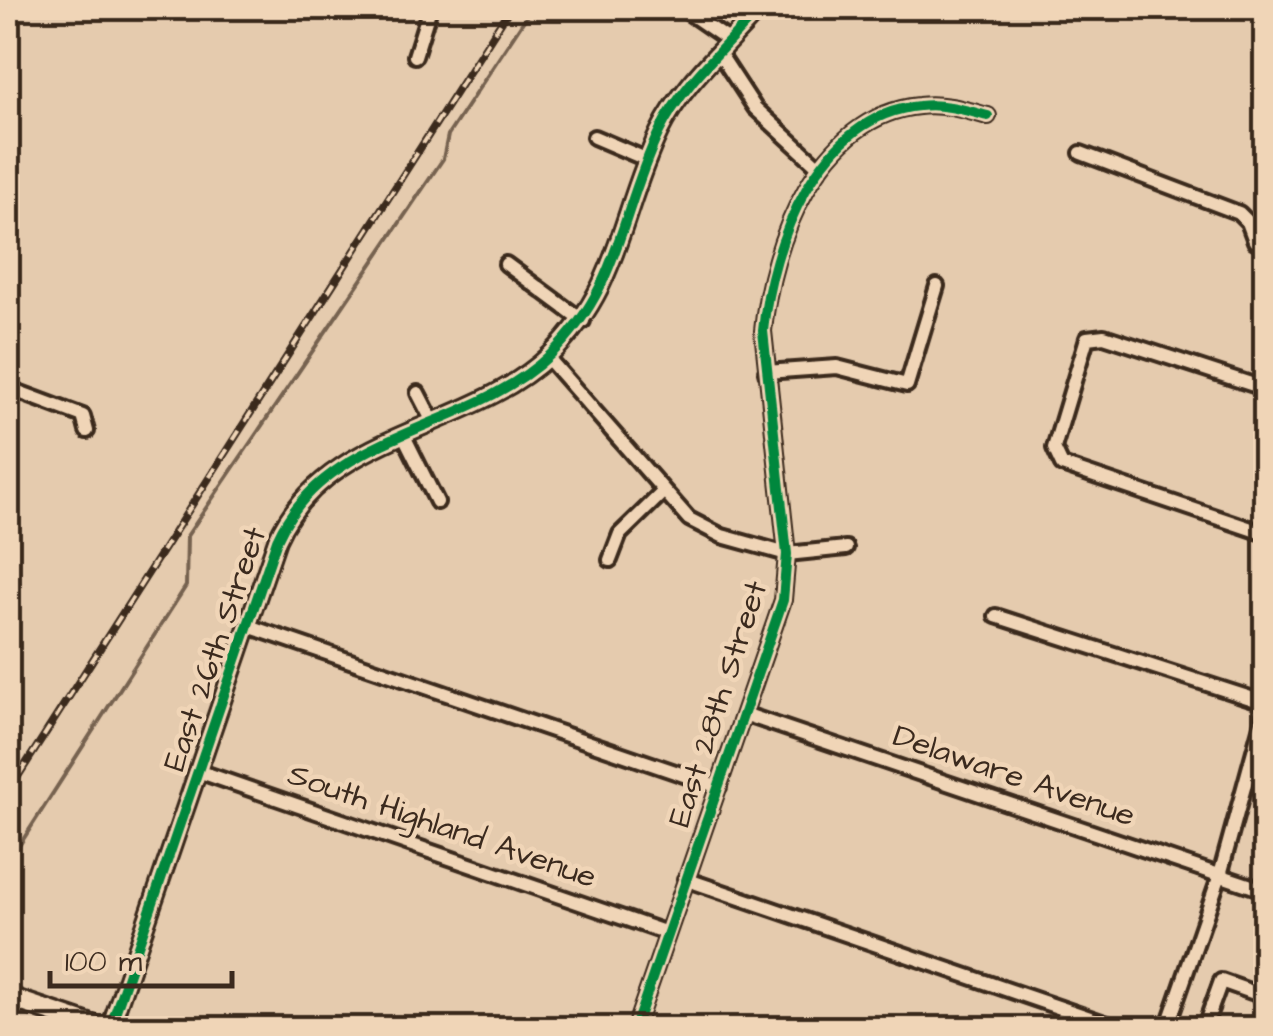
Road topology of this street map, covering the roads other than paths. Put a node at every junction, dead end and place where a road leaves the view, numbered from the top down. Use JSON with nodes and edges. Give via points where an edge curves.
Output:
{"nodes":[{"id":1,"x":430,"y":8,"type":"edge"},
{"id":2,"x":682,"y":8,"type":"edge"},
{"id":3,"x":760,"y":8,"type":"edge"},
{"id":4,"x":724,"y":47,"type":"junction"},
{"id":5,"x":416,"y":56,"type":"dead end"},
{"id":6,"x":988,"y":116,"type":"dead end"},
{"id":7,"x":594,"y":137,"type":"dead end"},
{"id":8,"x":1081,"y":152,"type":"dead end"},
{"id":9,"x":648,"y":160,"type":"junction"},
{"id":10,"x":820,"y":168,"type":"junction"},
{"id":11,"x":1266,"y":244,"type":"edge"},
{"id":12,"x":506,"y":264,"type":"dead end"},
{"id":13,"x":936,"y":286,"type":"dead end"},
{"id":14,"x":583,"y":320,"type":"junction"},
{"id":15,"x":548,"y":358,"type":"junction"},
{"id":16,"x":766,"y":372,"type":"junction"},
{"id":17,"x":8,"y":388,"type":"edge"},
{"id":18,"x":1266,"y":389,"type":"edge"},
{"id":19,"x":418,"y":393,"type":"dead end"},
{"id":20,"x":432,"y":422,"type":"junction"},
{"id":21,"x":87,"y":431,"type":"dead end"},
{"id":22,"x":404,"y":436,"type":"junction"},
{"id":23,"x":662,"y":492,"type":"junction"},
{"id":24,"x":436,"y":502,"type":"dead end"},
{"id":25,"x":1266,"y":534,"type":"edge"},
{"id":26,"x":846,"y":548,"type":"dead end"},
{"id":27,"x":787,"y":554,"type":"junction"},
{"id":28,"x":610,"y":560,"type":"dead end"},
{"id":29,"x":996,"y":616,"type":"dead end"},
{"id":30,"x":248,"y":626,"type":"junction"},
{"id":31,"x":1266,"y":705,"type":"edge"},
{"id":32,"x":744,"y":714,"type":"junction"},
{"id":33,"x":198,"y":771,"type":"junction"},
{"id":34,"x":719,"y":787,"type":"junction"},
{"id":35,"x":1220,"y":876,"type":"junction"},
{"id":36,"x":686,"y":880,"type":"junction"},
{"id":37,"x":1266,"y":891,"type":"edge"},
{"id":38,"x":668,"y":933,"type":"junction"},
{"id":39,"x":8,"y":997,"type":"edge"},
{"id":40,"x":1266,"y":997,"type":"edge"},
{"id":41,"x":100,"y":1028,"type":"edge"},
{"id":42,"x":110,"y":1028,"type":"edge"},
{"id":43,"x":635,"y":1028,"type":"edge"},
{"id":44,"x":1119,"y":1028,"type":"edge"},
{"id":45,"x":1167,"y":1028,"type":"edge"},
{"id":46,"x":1204,"y":1028,"type":"edge"}],
"edges":[{"from":1,"to":5,"type":"street"},
{"from":2,"to":4,"type":"street"},
{"from":3,"to":4,"type":"street","name":"East 26th Street"},
{"from":4,"to":9,"type":"street","name":"East 26th Street","via":[[674,105]]},
{"from":4,"to":10,"type":"street","via":[[755,108]]},
{"from":6,"to":10,"type":"street","name":"East 28th Street","via":[[937,105],[901,109],[874,120]]},
{"from":7,"to":9,"type":"street"},
{"from":8,"to":11,"type":"street","via":[[1239,213],[1254,241]]},
{"from":9,"to":14,"type":"street","name":"East 26th Street","via":[[615,261]]},
{"from":10,"to":16,"type":"street","name":"East 28th Street","via":[[799,200],[770,284]]},
{"from":12,"to":14,"type":"street"},
{"from":13,"to":16,"type":"street","via":[[906,385],[837,367]]},
{"from":14,"to":15,"type":"street","name":"East 26th Street"},
{"from":15,"to":20,"type":"street","name":"East 26th Street"},
{"from":15,"to":23,"type":"street"},
{"from":16,"to":27,"type":"street","name":"East 28th Street"},
{"from":17,"to":21,"type":"street","via":[[82,416]]},
{"from":18,"to":25,"type":"street","via":[[1104,336],[1087,338],[1054,448],[1062,464]]},
{"from":19,"to":20,"type":"street"},
{"from":20,"to":22,"type":"street","name":"East 26th Street"},
{"from":22,"to":24,"type":"street"},
{"from":22,"to":30,"type":"street","name":"East 26th Street","via":[[328,475],[294,508]]},
{"from":23,"to":27,"type":"street","via":[[708,530]]},
{"from":23,"to":28,"type":"street","via":[[620,534]]},
{"from":26,"to":27,"type":"street"},
{"from":27,"to":32,"type":"street","name":"East 28th Street","via":[[780,611]]},
{"from":29,"to":31,"type":"street"},
{"from":30,"to":33,"type":"street","name":"East 26th Street"},
{"from":30,"to":34,"type":"street"},
{"from":31,"to":35,"type":"street"},
{"from":32,"to":34,"type":"street","name":"East 28th Street"},
{"from":32,"to":35,"type":"street","name":"Delaware Avenue"},
{"from":33,"to":38,"type":"street","name":"South Highland Avenue"},
{"from":33,"to":42,"type":"street","name":"East 26th Street"},
{"from":34,"to":36,"type":"street","name":"East 28th Street"},
{"from":35,"to":37,"type":"street","name":"Delaware Avenue"},
{"from":35,"to":45,"type":"street"},
{"from":36,"to":38,"type":"street","name":"East 28th Street"},
{"from":36,"to":44,"type":"street"},
{"from":38,"to":43,"type":"street","name":"East 28th Street"},
{"from":39,"to":41,"type":"main road"},
{"from":40,"to":46,"type":"street","via":[[1221,981]]}]}
